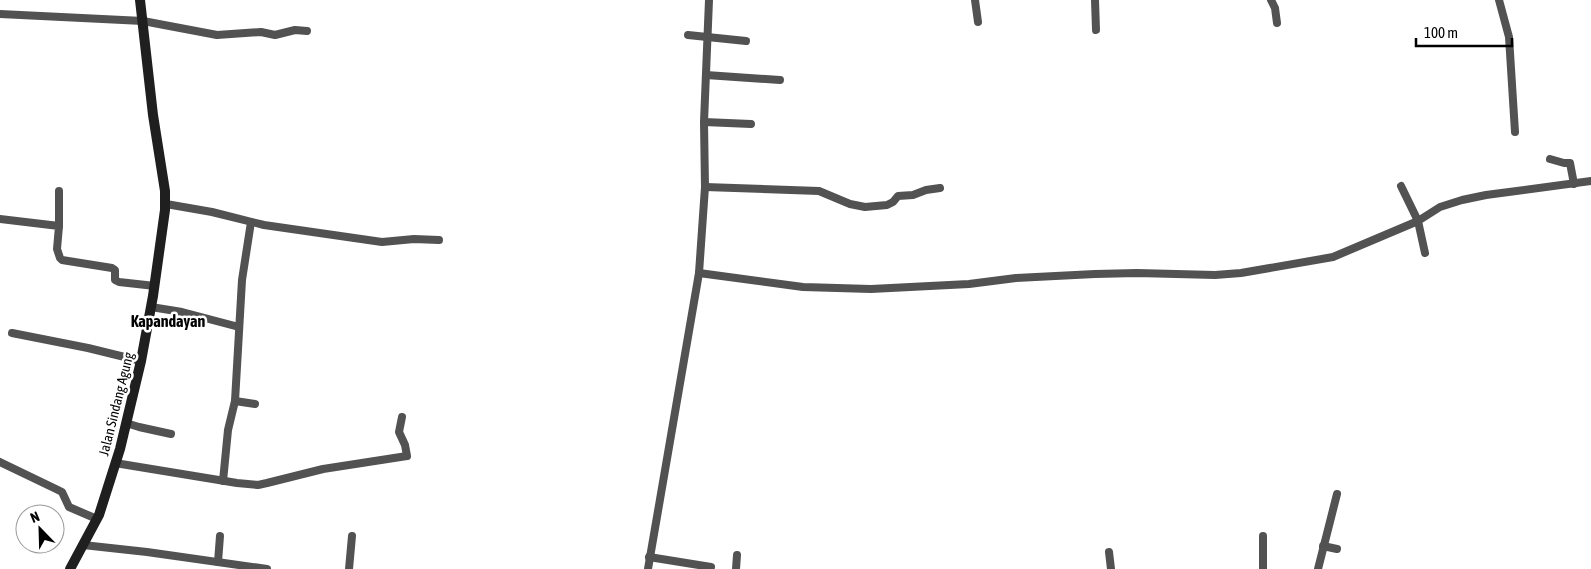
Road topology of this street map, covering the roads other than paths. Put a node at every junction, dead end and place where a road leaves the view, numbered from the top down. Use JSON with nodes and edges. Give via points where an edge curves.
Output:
{"nodes":[{"id":1,"x":140,"y":0,"type":"edge"},
{"id":2,"x":709,"y":0,"type":"edge"},
{"id":3,"x":975,"y":0,"type":"edge"},
{"id":4,"x":1095,"y":0,"type":"edge"},
{"id":5,"x":1271,"y":0,"type":"edge"},
{"id":6,"x":1499,"y":0,"type":"edge"},
{"id":7,"x":0,"y":14,"type":"edge"},
{"id":8,"x":143,"y":21,"type":"junction"},
{"id":9,"x":978,"y":22,"type":"dead end"},
{"id":10,"x":1277,"y":23,"type":"dead end"},
{"id":11,"x":1096,"y":30,"type":"dead end"},
{"id":12,"x":307,"y":31,"type":"dead end"},
{"id":13,"x":688,"y":35,"type":"dead end"},
{"id":14,"x":707,"y":38,"type":"junction"},
{"id":15,"x":746,"y":41,"type":"dead end"},
{"id":16,"x":706,"y":75,"type":"junction"},
{"id":17,"x":780,"y":80,"type":"dead end"},
{"id":18,"x":704,"y":122,"type":"junction"},
{"id":19,"x":751,"y":124,"type":"dead end"},
{"id":20,"x":1516,"y":132,"type":"dead end"},
{"id":21,"x":1550,"y":159,"type":"dead end"},
{"id":22,"x":1591,"y":182,"type":"edge"},
{"id":23,"x":1574,"y":184,"type":"junction"},
{"id":24,"x":1401,"y":186,"type":"dead end"},
{"id":25,"x":705,"y":187,"type":"junction"},
{"id":26,"x":940,"y":188,"type":"dead end"},
{"id":27,"x":59,"y":191,"type":"dead end"},
{"id":28,"x":166,"y":204,"type":"junction"},
{"id":29,"x":0,"y":219,"type":"edge"},
{"id":30,"x":1418,"y":221,"type":"junction"},
{"id":31,"x":251,"y":222,"type":"junction"},
{"id":32,"x":59,"y":226,"type":"junction"},
{"id":33,"x":439,"y":240,"type":"dead end"},
{"id":34,"x":1425,"y":253,"type":"dead end"},
{"id":35,"x":698,"y":273,"type":"junction"},
{"id":36,"x":155,"y":286,"type":"junction"},
{"id":37,"x":151,"y":306,"type":"junction"},
{"id":38,"x":239,"y":327,"type":"junction"},
{"id":39,"x":12,"y":333,"type":"dead end"},
{"id":40,"x":142,"y":361,"type":"junction"},
{"id":41,"x":234,"y":401,"type":"junction"},
{"id":42,"x":255,"y":404,"type":"dead end"},
{"id":43,"x":402,"y":417,"type":"dead end"},
{"id":44,"x":126,"y":423,"type":"junction"},
{"id":45,"x":171,"y":434,"type":"dead end"},
{"id":46,"x":0,"y":462,"type":"edge"},
{"id":47,"x":116,"y":464,"type":"junction"},
{"id":48,"x":223,"y":481,"type":"junction"},
{"id":49,"x":1337,"y":494,"type":"dead end"},
{"id":50,"x":97,"y":519,"type":"junction"},
{"id":51,"x":220,"y":536,"type":"dead end"},
{"id":52,"x":352,"y":536,"type":"dead end"},
{"id":53,"x":1263,"y":536,"type":"dead end"},
{"id":54,"x":83,"y":545,"type":"junction"},
{"id":55,"x":1323,"y":546,"type":"junction"},
{"id":56,"x":1338,"y":549,"type":"dead end"},
{"id":57,"x":1109,"y":552,"type":"dead end"},
{"id":58,"x":737,"y":555,"type":"dead end"},
{"id":59,"x":649,"y":557,"type":"junction"},
{"id":60,"x":218,"y":562,"type":"junction"},
{"id":61,"x":711,"y":567,"type":"dead end"},
{"id":62,"x":70,"y":569,"type":"edge"},
{"id":63,"x":268,"y":569,"type":"edge"},
{"id":64,"x":349,"y":569,"type":"edge"},
{"id":65,"x":648,"y":569,"type":"edge"},
{"id":66,"x":736,"y":569,"type":"edge"},
{"id":67,"x":1111,"y":569,"type":"edge"},
{"id":68,"x":1263,"y":569,"type":"edge"},
{"id":69,"x":1318,"y":569,"type":"edge"}],
"edges":[{"from":1,"to":8,"type":"main road","name":"Jalan Sindang Agung"},
{"from":2,"to":14,"type":"street"},
{"from":3,"to":9,"type":"street"},
{"from":4,"to":11,"type":"street"},
{"from":5,"to":10,"type":"street"},
{"from":6,"to":20,"type":"street","via":[[1509,37]]},
{"from":7,"to":8,"type":"street"},
{"from":8,"to":12,"type":"street","via":[[217,35],[261,32],[275,35]]},
{"from":8,"to":28,"type":"main road","name":"Jalan Sindang Agung"},
{"from":13,"to":14,"type":"street"},
{"from":14,"to":15,"type":"street"},
{"from":14,"to":16,"type":"street"},
{"from":16,"to":17,"type":"street"},
{"from":16,"to":18,"type":"street"},
{"from":18,"to":19,"type":"street"},
{"from":18,"to":25,"type":"street"},
{"from":21,"to":23,"type":"street","via":[[1570,163]]},
{"from":22,"to":23,"type":"street"},
{"from":23,"to":30,"type":"street","via":[[1486,194],[1440,207]]},
{"from":24,"to":30,"type":"street"},
{"from":25,"to":26,"type":"street","via":[[819,191],[850,204],[870,207],[883,206],[898,196],[913,196]]},
{"from":25,"to":35,"type":"street"},
{"from":27,"to":32,"type":"street"},
{"from":28,"to":31,"type":"street"},
{"from":28,"to":36,"type":"main road","name":"Jalan Sindang Agung"},
{"from":29,"to":32,"type":"street"},
{"from":30,"to":34,"type":"street"},
{"from":30,"to":35,"type":"street","via":[[1333,256],[1268,270],[1215,275],[1095,274],[871,289],[803,287]]},
{"from":31,"to":33,"type":"street","via":[[382,242]]},
{"from":31,"to":38,"type":"street"},
{"from":32,"to":36,"type":"street","via":[[57,249],[60,258],[112,268],[115,280],[119,282]]},
{"from":35,"to":59,"type":"street"},
{"from":36,"to":37,"type":"main road","name":"Jalan Sindang Agung"},
{"from":37,"to":38,"type":"street"},
{"from":37,"to":40,"type":"main road","name":"Jalan Sindang Agung"},
{"from":38,"to":41,"type":"street"},
{"from":39,"to":40,"type":"street"},
{"from":40,"to":44,"type":"main road","name":"Jalan Sindang Agung"},
{"from":41,"to":42,"type":"street"},
{"from":41,"to":48,"type":"street"},
{"from":43,"to":48,"type":"street","via":[[399,432],[407,456],[323,469],[258,485]]},
{"from":44,"to":45,"type":"street"},
{"from":44,"to":47,"type":"main road","name":"Jalan Sindang Agung"},
{"from":46,"to":50,"type":"street","via":[[62,492],[69,507]]},
{"from":47,"to":48,"type":"street"},
{"from":47,"to":50,"type":"main road","name":"Jalan Sindang Agung"},
{"from":49,"to":55,"type":"street"},
{"from":50,"to":54,"type":"main road","name":"Jalan Sindang Agung"},
{"from":51,"to":60,"type":"street"},
{"from":52,"to":64,"type":"street"},
{"from":53,"to":68,"type":"street"},
{"from":54,"to":60,"type":"street"},
{"from":54,"to":62,"type":"main road","name":"Jalan Sindang Agung"},
{"from":55,"to":56,"type":"street"},
{"from":55,"to":69,"type":"street"},
{"from":57,"to":67,"type":"street"},
{"from":58,"to":66,"type":"street"},
{"from":59,"to":61,"type":"street"},
{"from":59,"to":65,"type":"street"},
{"from":60,"to":63,"type":"street"}]}
